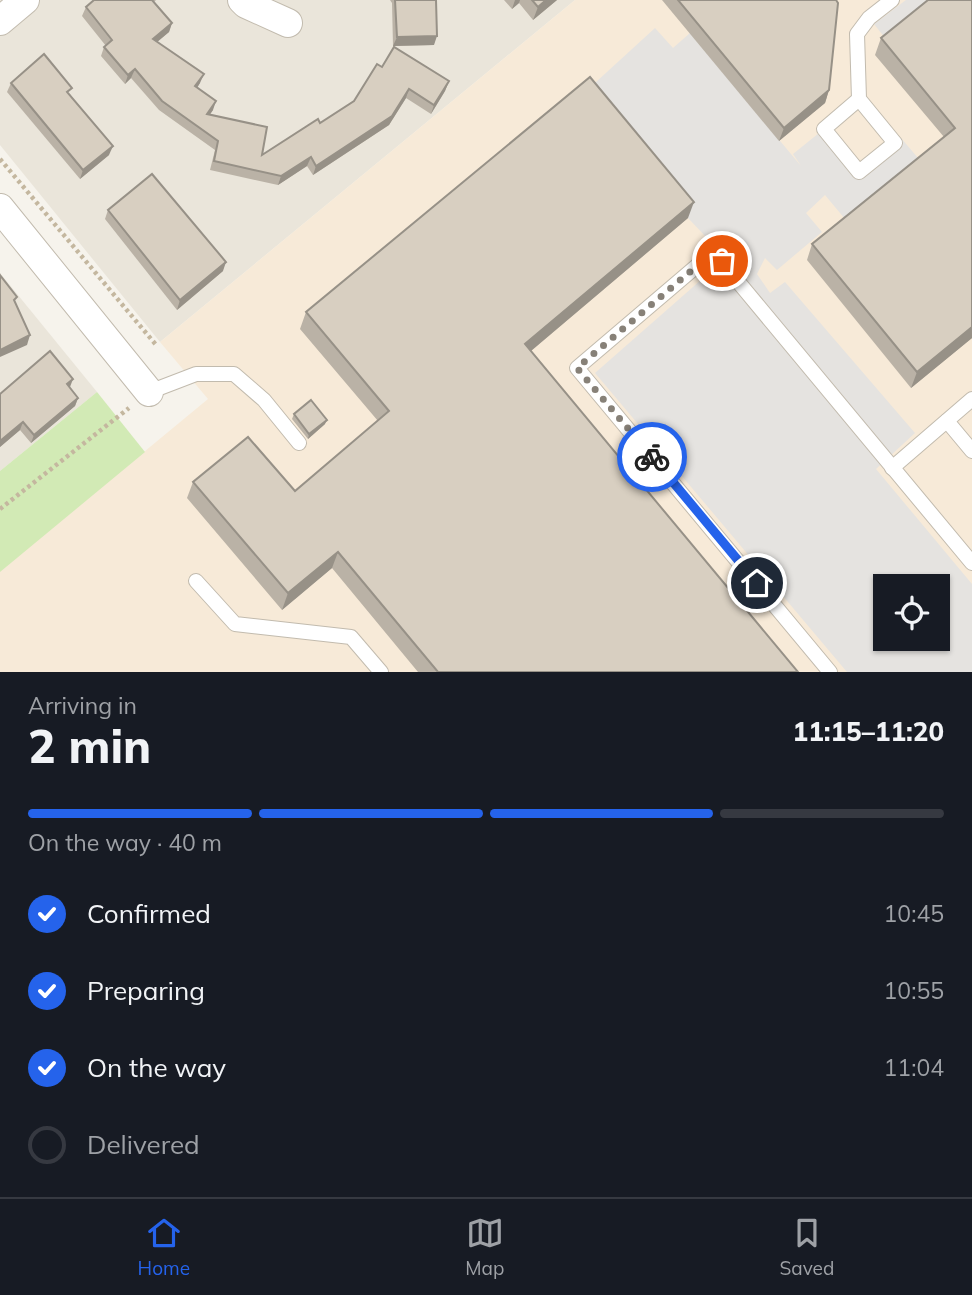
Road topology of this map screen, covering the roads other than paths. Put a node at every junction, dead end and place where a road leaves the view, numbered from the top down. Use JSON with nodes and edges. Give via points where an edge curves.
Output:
{"nodes":[{"id":1,"x":25,"y":0,"type":"edge"},
{"id":2,"x":242,"y":0,"type":"edge"},
{"id":3,"x":892,"y":0,"type":"edge"},
{"id":4,"x":0,"y":21,"type":"edge"},
{"id":5,"x":289,"y":23,"type":"dead end"},
{"id":6,"x":859,"y":99,"type":"junction"},
{"id":7,"x":0,"y":208,"type":"edge"},
{"id":8,"x":149,"y":392,"type":"joint"},
{"id":9,"x":972,"y":399,"type":"edge"},
{"id":10,"x":947,"y":421,"type":"junction"},
{"id":11,"x":299,"y":443,"type":"dead end"},
{"id":12,"x":972,"y":451,"type":"edge"},
{"id":13,"x":892,"y":468,"type":"junction"},
{"id":14,"x":972,"y":563,"type":"edge"},
{"id":15,"x":196,"y":581,"type":"dead end"},
{"id":16,"x":382,"y":672,"type":"edge"},
{"id":17,"x":830,"y":672,"type":"edge"}],
"edges":[{"from":1,"to":4,"type":"street"},
{"from":2,"to":5,"type":"street"},
{"from":3,"to":6,"type":"lane","via":[[857,34]]},
{"from":6,"to":6,"type":"lane","via":[[895,143],[859,172],[824,129]]},
{"from":7,"to":8,"type":"street"},
{"from":8,"to":11,"type":"lane","via":[[196,374],[234,374],[264,400]]},
{"from":9,"to":10,"type":"lane"},
{"from":10,"to":12,"type":"lane"},
{"from":10,"to":13,"type":"lane"},
{"from":13,"to":14,"type":"lane"},
{"from":13,"to":17,"type":"lane","via":[[735,278],[739,264],[705,259],[577,368]]},
{"from":15,"to":16,"type":"lane","via":[[235,624],[351,637]]}]}
